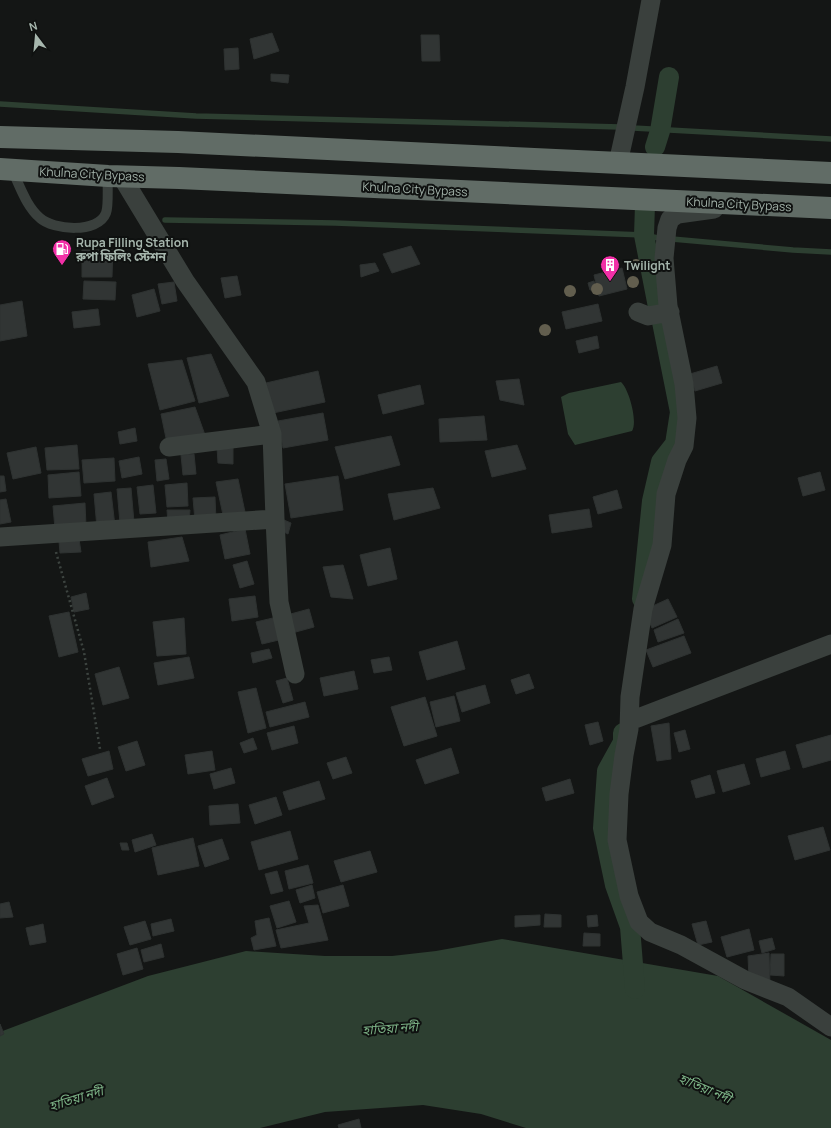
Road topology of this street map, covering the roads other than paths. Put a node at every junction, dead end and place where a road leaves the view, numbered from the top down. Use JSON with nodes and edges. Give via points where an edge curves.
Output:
{"nodes":[{"id":1,"x":651,"y":0,"type":"edge"},
{"id":2,"x":0,"y":137,"type":"edge"},
{"id":3,"x":618,"y":163,"type":"junction"},
{"id":4,"x":6,"y":170,"type":"edge"},
{"id":5,"x":831,"y":173,"type":"edge"},
{"id":6,"x":115,"y":177,"type":"junction"},
{"id":7,"x":754,"y":204,"type":"junction"},
{"id":8,"x":831,"y":208,"type":"edge"},
{"id":9,"x":638,"y":312,"type":"dead end"},
{"id":10,"x":670,"y":312,"type":"junction"},
{"id":11,"x":272,"y":434,"type":"junction"},
{"id":12,"x":169,"y":447,"type":"dead end"},
{"id":13,"x":275,"y":519,"type":"junction"},
{"id":14,"x":0,"y":537,"type":"edge"},
{"id":15,"x":831,"y":644,"type":"edge"},
{"id":16,"x":295,"y":674,"type":"dead end"},
{"id":17,"x":630,"y":721,"type":"junction"},
{"id":18,"x":831,"y":1027,"type":"edge"}],
"edges":[{"from":1,"to":3,"type":"street"},
{"from":2,"to":3,"type":"highway","via":[[178,142]]},
{"from":3,"to":5,"type":"highway"},
{"from":4,"to":6,"type":"highway","name":"Khulna City Bypass"},
{"from":4,"to":6,"type":"lane","via":[[38,217],[47,224],[62,228],[77,228],[100,221],[106,213]]},
{"from":6,"to":7,"type":"highway","name":"Khulna City Bypass"},
{"from":6,"to":11,"type":"street","via":[[256,382]]},
{"from":7,"to":8,"type":"highway","name":"Khulna City Bypass"},
{"from":7,"to":10,"type":"street","via":[[678,214],[670,219],[664,258]]},
{"from":9,"to":10,"type":"street","via":[[648,316]]},
{"from":10,"to":17,"type":"street","via":[[684,384],[687,418],[684,446],[666,494],[662,545],[643,609],[630,697]]},
{"from":11,"to":12,"type":"street"},
{"from":11,"to":13,"type":"street"},
{"from":13,"to":14,"type":"street"},
{"from":13,"to":16,"type":"street","via":[[279,602]]},
{"from":15,"to":17,"type":"street"},
{"from":17,"to":18,"type":"street","via":[[619,794],[617,840],[629,896],[639,922],[650,932],[681,945],[745,980],[788,997]]}]}
